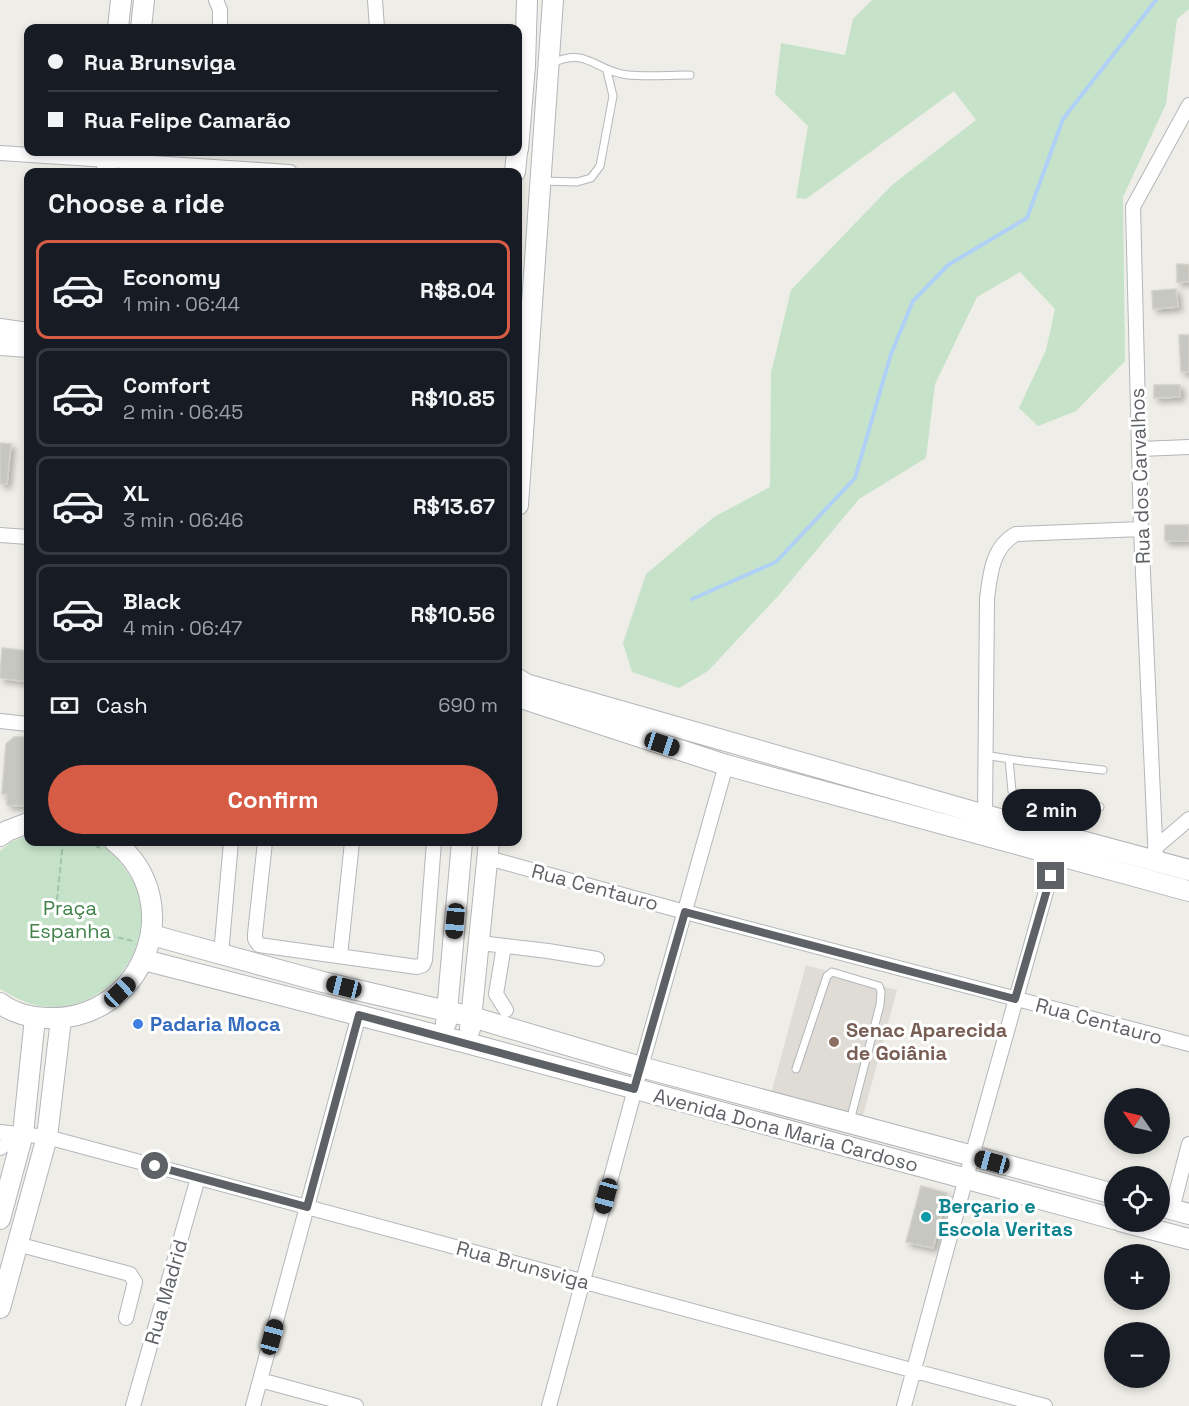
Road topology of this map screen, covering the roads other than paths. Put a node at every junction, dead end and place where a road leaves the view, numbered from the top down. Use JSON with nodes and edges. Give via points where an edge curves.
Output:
{"nodes":[{"id":1,"x":121,"y":0,"type":"edge"},
{"id":2,"x":144,"y":0,"type":"edge"},
{"id":3,"x":216,"y":0,"type":"edge"},
{"id":4,"x":375,"y":0,"type":"edge"},
{"id":5,"x":527,"y":0,"type":"edge"},
{"id":6,"x":553,"y":0,"type":"edge"},
{"id":7,"x":118,"y":24,"type":"edge"},
{"id":8,"x":141,"y":24,"type":"edge"},
{"id":9,"x":220,"y":24,"type":"edge"},
{"id":10,"x":376,"y":24,"type":"edge"},
{"id":11,"x":522,"y":55,"type":"edge"},
{"id":12,"x":550,"y":64,"type":"junction"},
{"id":13,"x":522,"y":66,"type":"edge"},
{"id":14,"x":607,"y":71,"type":"junction"},
{"id":15,"x":690,"y":75,"type":"dead end"},
{"id":16,"x":1189,"y":105,"type":"edge"},
{"id":17,"x":0,"y":153,"type":"edge"},
{"id":18,"x":24,"y":155,"type":"edge"},
{"id":19,"x":36,"y":156,"type":"edge"},
{"id":20,"x":107,"y":162,"type":"edge"},
{"id":21,"x":132,"y":162,"type":"edge"},
{"id":22,"x":222,"y":168,"type":"edge"},
{"id":23,"x":541,"y":181,"type":"junction"},
{"id":24,"x":0,"y":329,"type":"edge"},
{"id":25,"x":24,"y":332,"type":"edge"},
{"id":26,"x":0,"y":345,"type":"edge"},
{"id":27,"x":24,"y":347,"type":"edge"},
{"id":28,"x":522,"y":369,"type":"edge"},
{"id":29,"x":1189,"y":447,"type":"edge"},
{"id":30,"x":1140,"y":449,"type":"junction"},
{"id":31,"x":1141,"y":529,"type":"junction"},
{"id":32,"x":0,"y":535,"type":"edge"},
{"id":33,"x":24,"y":537,"type":"edge"},
{"id":34,"x":522,"y":682,"type":"edge"},
{"id":35,"x":522,"y":698,"type":"edge"},
{"id":36,"x":0,"y":721,"type":"edge"},
{"id":37,"x":24,"y":724,"type":"edge"},
{"id":38,"x":984,"y":755,"type":"junction"},
{"id":39,"x":1009,"y":759,"type":"junction"},
{"id":40,"x":726,"y":765,"type":"junction"},
{"id":41,"x":1103,"y":770,"type":"dead end"},
{"id":42,"x":1100,"y":807,"type":"dead end"},
{"id":43,"x":985,"y":815,"type":"junction"},
{"id":44,"x":1189,"y":819,"type":"edge"},
{"id":45,"x":24,"y":825,"type":"edge"},
{"id":46,"x":0,"y":836,"type":"edge"},
{"id":47,"x":109,"y":846,"type":"edge"},
{"id":48,"x":231,"y":846,"type":"edge"},
{"id":49,"x":265,"y":846,"type":"edge"},
{"id":50,"x":352,"y":846,"type":"edge"},
{"id":51,"x":434,"y":846,"type":"edge"},
{"id":52,"x":462,"y":846,"type":"edge"},
{"id":53,"x":488,"y":850,"type":"edge"},
{"id":54,"x":1155,"y":855,"type":"junction"},
{"id":55,"x":1056,"y":856,"type":"junction"},
{"id":56,"x":1189,"y":870,"type":"edge"},
{"id":57,"x":1189,"y":891,"type":"edge"},
{"id":58,"x":685,"y":912,"type":"junction"},
{"id":59,"x":480,"y":943,"type":"junction"},
{"id":60,"x":144,"y":946,"type":"junction"},
{"id":61,"x":504,"y":946,"type":"junction"},
{"id":62,"x":221,"y":954,"type":"junction"},
{"id":63,"x":340,"y":956,"type":"junction"},
{"id":64,"x":597,"y":959,"type":"dead end"},
{"id":65,"x":1015,"y":999,"type":"junction"},
{"id":66,"x":0,"y":1003,"type":"edge"},
{"id":67,"x":506,"y":1010,"type":"dead end"},
{"id":68,"x":447,"y":1012,"type":"junction"},
{"id":69,"x":359,"y":1015,"type":"junction"},
{"id":70,"x":472,"y":1017,"type":"junction"},
{"id":71,"x":35,"y":1018,"type":"junction"},
{"id":72,"x":61,"y":1019,"type":"junction"},
{"id":73,"x":443,"y":1037,"type":"junction"},
{"id":74,"x":467,"y":1043,"type":"junction"},
{"id":75,"x":1189,"y":1044,"type":"edge"},
{"id":76,"x":641,"y":1067,"type":"junction"},
{"id":77,"x":796,"y":1069,"type":"dead end"},
{"id":78,"x":634,"y":1089,"type":"junction"},
{"id":79,"x":850,"y":1123,"type":"junction"},
{"id":80,"x":0,"y":1132,"type":"edge"},
{"id":81,"x":23,"y":1134,"type":"junction"},
{"id":82,"x":47,"y":1137,"type":"junction"},
{"id":83,"x":1189,"y":1144,"type":"edge"},
{"id":84,"x":0,"y":1148,"type":"edge"},
{"id":85,"x":972,"y":1156,"type":"junction"},
{"id":86,"x":198,"y":1178,"type":"junction"},
{"id":87,"x":966,"y":1179,"type":"junction"},
{"id":88,"x":1104,"y":1191,"type":"edge"},
{"id":89,"x":307,"y":1207,"type":"junction"},
{"id":90,"x":1174,"y":1210,"type":"edge"},
{"id":91,"x":1104,"y":1217,"type":"edge"},
{"id":92,"x":0,"y":1219,"type":"edge"},
{"id":93,"x":1162,"y":1232,"type":"edge"},
{"id":94,"x":1189,"y":1239,"type":"edge"},
{"id":95,"x":17,"y":1244,"type":"junction"},
{"id":96,"x":582,"y":1281,"type":"junction"},
{"id":97,"x":0,"y":1308,"type":"edge"},
{"id":98,"x":126,"y":1318,"type":"dead end"},
{"id":99,"x":913,"y":1371,"type":"junction"},
{"id":100,"x":260,"y":1380,"type":"junction"},
{"id":101,"x":133,"y":1406,"type":"edge"},
{"id":102,"x":253,"y":1406,"type":"edge"},
{"id":103,"x":356,"y":1406,"type":"edge"},
{"id":104,"x":549,"y":1406,"type":"edge"},
{"id":105,"x":904,"y":1406,"type":"edge"},
{"id":106,"x":1045,"y":1406,"type":"edge"}],
"edges":[{"from":1,"to":7,"type":"street"},
{"from":2,"to":8,"type":"street"},
{"from":3,"to":9,"type":"street"},
{"from":4,"to":10,"type":"street"},
{"from":5,"to":11,"type":"street"},
{"from":6,"to":12,"type":"street"},
{"from":12,"to":13,"type":"street"},
{"from":12,"to":14,"type":"lane","via":[[567,57],[583,58]]},
{"from":12,"to":23,"type":"street"},
{"from":14,"to":15,"type":"lane"},
{"from":14,"to":23,"type":"lane","via":[[613,96],[600,166],[591,178],[577,182]]},
{"from":16,"to":30,"type":"street","name":"Rua dos Carvalhos","via":[[1132,207]]},
{"from":17,"to":18,"type":"street"},
{"from":19,"to":20,"type":"street"},
{"from":20,"to":21,"type":"street"},
{"from":21,"to":22,"type":"street"},
{"from":23,"to":28,"type":"street"},
{"from":24,"to":25,"type":"street"},
{"from":26,"to":27,"type":"street"},
{"from":29,"to":30,"type":"street"},
{"from":30,"to":31,"type":"street","name":"Rua dos Carvalhos"},
{"from":31,"to":38,"type":"street","via":[[1016,534],[1000,548],[991,570],[987,599]]},
{"from":31,"to":54,"type":"street","name":"Rua dos Carvalhos"},
{"from":32,"to":33,"type":"street"},
{"from":34,"to":43,"type":"street"},
{"from":35,"to":40,"type":"street"},
{"from":36,"to":37,"type":"street"},
{"from":38,"to":39,"type":"lane"},
{"from":38,"to":43,"type":"street"},
{"from":39,"to":41,"type":"lane"},
{"from":39,"to":42,"type":"lane","via":[[1012,791],[1016,794]]},
{"from":40,"to":55,"type":"street"},
{"from":40,"to":58,"type":"street"},
{"from":43,"to":54,"type":"street"},
{"from":44,"to":54,"type":"street"},
{"from":45,"to":46,"type":"street"},
{"from":47,"to":60,"type":"street","via":[[127,851],[143,876],[152,905]]},
{"from":48,"to":62,"type":"street"},
{"from":49,"to":63,"type":"street","via":[[256,942]]},
{"from":50,"to":63,"type":"street"},
{"from":51,"to":63,"type":"street","via":[[423,965]]},
{"from":52,"to":68,"type":"street"},
{"from":53,"to":58,"type":"street","name":"Rua Centauro"},
{"from":53,"to":59,"type":"street"},
{"from":54,"to":56,"type":"street"},
{"from":55,"to":57,"type":"street"},
{"from":55,"to":65,"type":"street"},
{"from":58,"to":65,"type":"street","name":"Rua Centauro"},
{"from":58,"to":76,"type":"street"},
{"from":59,"to":61,"type":"street"},
{"from":59,"to":70,"type":"street"},
{"from":60,"to":62,"type":"street","name":"Avenida Dona Maria Cardoso"},
{"from":60,"to":69,"type":"street","name":"Avenida Dona Maria Cardoso"},
{"from":60,"to":72,"type":"street","via":[[130,983],[110,1001],[87,1013]]},
{"from":61,"to":64,"type":"street"},
{"from":61,"to":67,"type":"street","via":[[495,994]]},
{"from":62,"to":68,"type":"street","name":"Avenida Dona Maria Cardoso"},
{"from":65,"to":75,"type":"street","name":"Rua Centauro"},
{"from":65,"to":85,"type":"street"},
{"from":66,"to":71,"type":"street"},
{"from":68,"to":70,"type":"street","name":"Avenida Dona Maria Cardoso"},
{"from":68,"to":73,"type":"street"},
{"from":69,"to":73,"type":"street","name":"Avenida Dona Maria Cardoso"},
{"from":69,"to":89,"type":"street"},
{"from":70,"to":74,"type":"street"},
{"from":70,"to":76,"type":"street","name":"Avenida Dona Maria Cardoso"},
{"from":71,"to":72,"type":"street"},
{"from":71,"to":81,"type":"street"},
{"from":72,"to":82,"type":"street"},
{"from":73,"to":74,"type":"street","name":"Avenida Dona Maria Cardoso"},
{"from":74,"to":78,"type":"street","name":"Avenida Dona Maria Cardoso"},
{"from":76,"to":78,"type":"street"},
{"from":76,"to":79,"type":"street","name":"Avenida Dona Maria Cardoso"},
{"from":77,"to":79,"type":"lane","via":[[827,976],[832,972],[879,986],[880,1005]]},
{"from":78,"to":87,"type":"street","name":"Avenida Dona Maria Cardoso"},
{"from":78,"to":96,"type":"street"},
{"from":79,"to":85,"type":"street","name":"Avenida Dona Maria Cardoso"},
{"from":80,"to":81,"type":"street","name":"Rua Brunsviga"},
{"from":81,"to":82,"type":"street","name":"Rua Brunsviga"},
{"from":81,"to":84,"type":"street"},
{"from":81,"to":92,"type":"street"},
{"from":82,"to":86,"type":"street","name":"Rua Brunsviga"},
{"from":82,"to":95,"type":"street"},
{"from":83,"to":90,"type":"street"},
{"from":85,"to":87,"type":"street"},
{"from":85,"to":88,"type":"street","name":"Avenida Dona Maria Cardoso"},
{"from":86,"to":89,"type":"street","name":"Rua Brunsviga"},
{"from":86,"to":101,"type":"street","name":"Rua Madrid"},
{"from":87,"to":91,"type":"street","name":"Avenida Dona Maria Cardoso"},
{"from":87,"to":99,"type":"street"},
{"from":89,"to":96,"type":"street","name":"Rua Brunsviga"},
{"from":89,"to":100,"type":"street"},
{"from":93,"to":94,"type":"street"},
{"from":95,"to":97,"type":"street"},
{"from":95,"to":98,"type":"street","via":[[130,1274],[135,1282]]},
{"from":96,"to":99,"type":"street","name":"Rua Brunsviga"},
{"from":96,"to":104,"type":"street"},
{"from":99,"to":105,"type":"street"},
{"from":99,"to":106,"type":"street","name":"Rua Brunsviga"},
{"from":100,"to":102,"type":"street"},
{"from":100,"to":103,"type":"street"}]}
